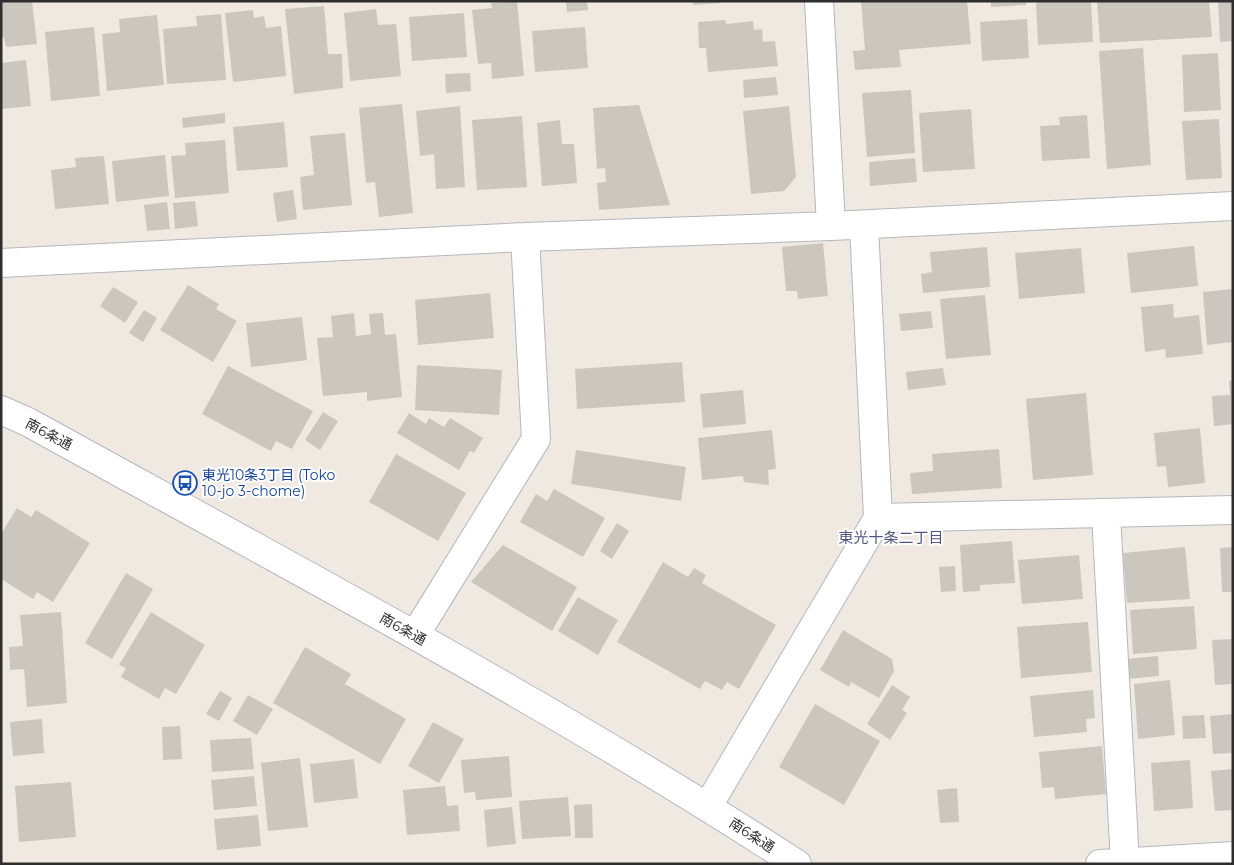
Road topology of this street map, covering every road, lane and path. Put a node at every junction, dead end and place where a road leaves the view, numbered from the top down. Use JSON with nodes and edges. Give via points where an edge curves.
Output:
{"nodes":[{"id":1,"x":819,"y":1,"type":"edge"},
{"id":2,"x":1233,"y":206,"type":"edge"},
{"id":3,"x":864,"y":225,"type":"junction"},
{"id":4,"x":831,"y":226,"type":"junction"},
{"id":5,"x":526,"y":237,"type":"junction"},
{"id":6,"x":1,"y":263,"type":"edge"},
{"id":7,"x":1,"y":410,"type":"edge"},
{"id":8,"x":1233,"y":510,"type":"edge"},
{"id":9,"x":1106,"y":514,"type":"junction"},
{"id":10,"x":878,"y":518,"type":"junction"},
{"id":11,"x":415,"y":635,"type":"junction"},
{"id":12,"x":708,"y":806,"type":"junction"},
{"id":13,"x":1233,"y":856,"type":"edge"},
{"id":14,"x":1113,"y":863,"type":"edge"},
{"id":15,"x":797,"y":864,"type":"edge"}],
"edges":[{"from":1,"to":4,"type":"street"},
{"from":2,"to":3,"type":"street"},
{"from":3,"to":4,"type":"street"},
{"from":3,"to":10,"type":"street"},
{"from":4,"to":5,"type":"street"},
{"from":5,"to":6,"type":"street"},
{"from":5,"to":11,"type":"street","via":[[536,439]]},
{"from":7,"to":11,"type":"street","name":"南6条通"},
{"from":8,"to":9,"type":"street"},
{"from":9,"to":10,"type":"street"},
{"from":9,"to":14,"type":"street"},
{"from":10,"to":12,"type":"street"},
{"from":11,"to":12,"type":"street","name":"南6条通"},
{"from":12,"to":15,"type":"street","name":"南6条通"},
{"from":13,"to":14,"type":"street"}]}
